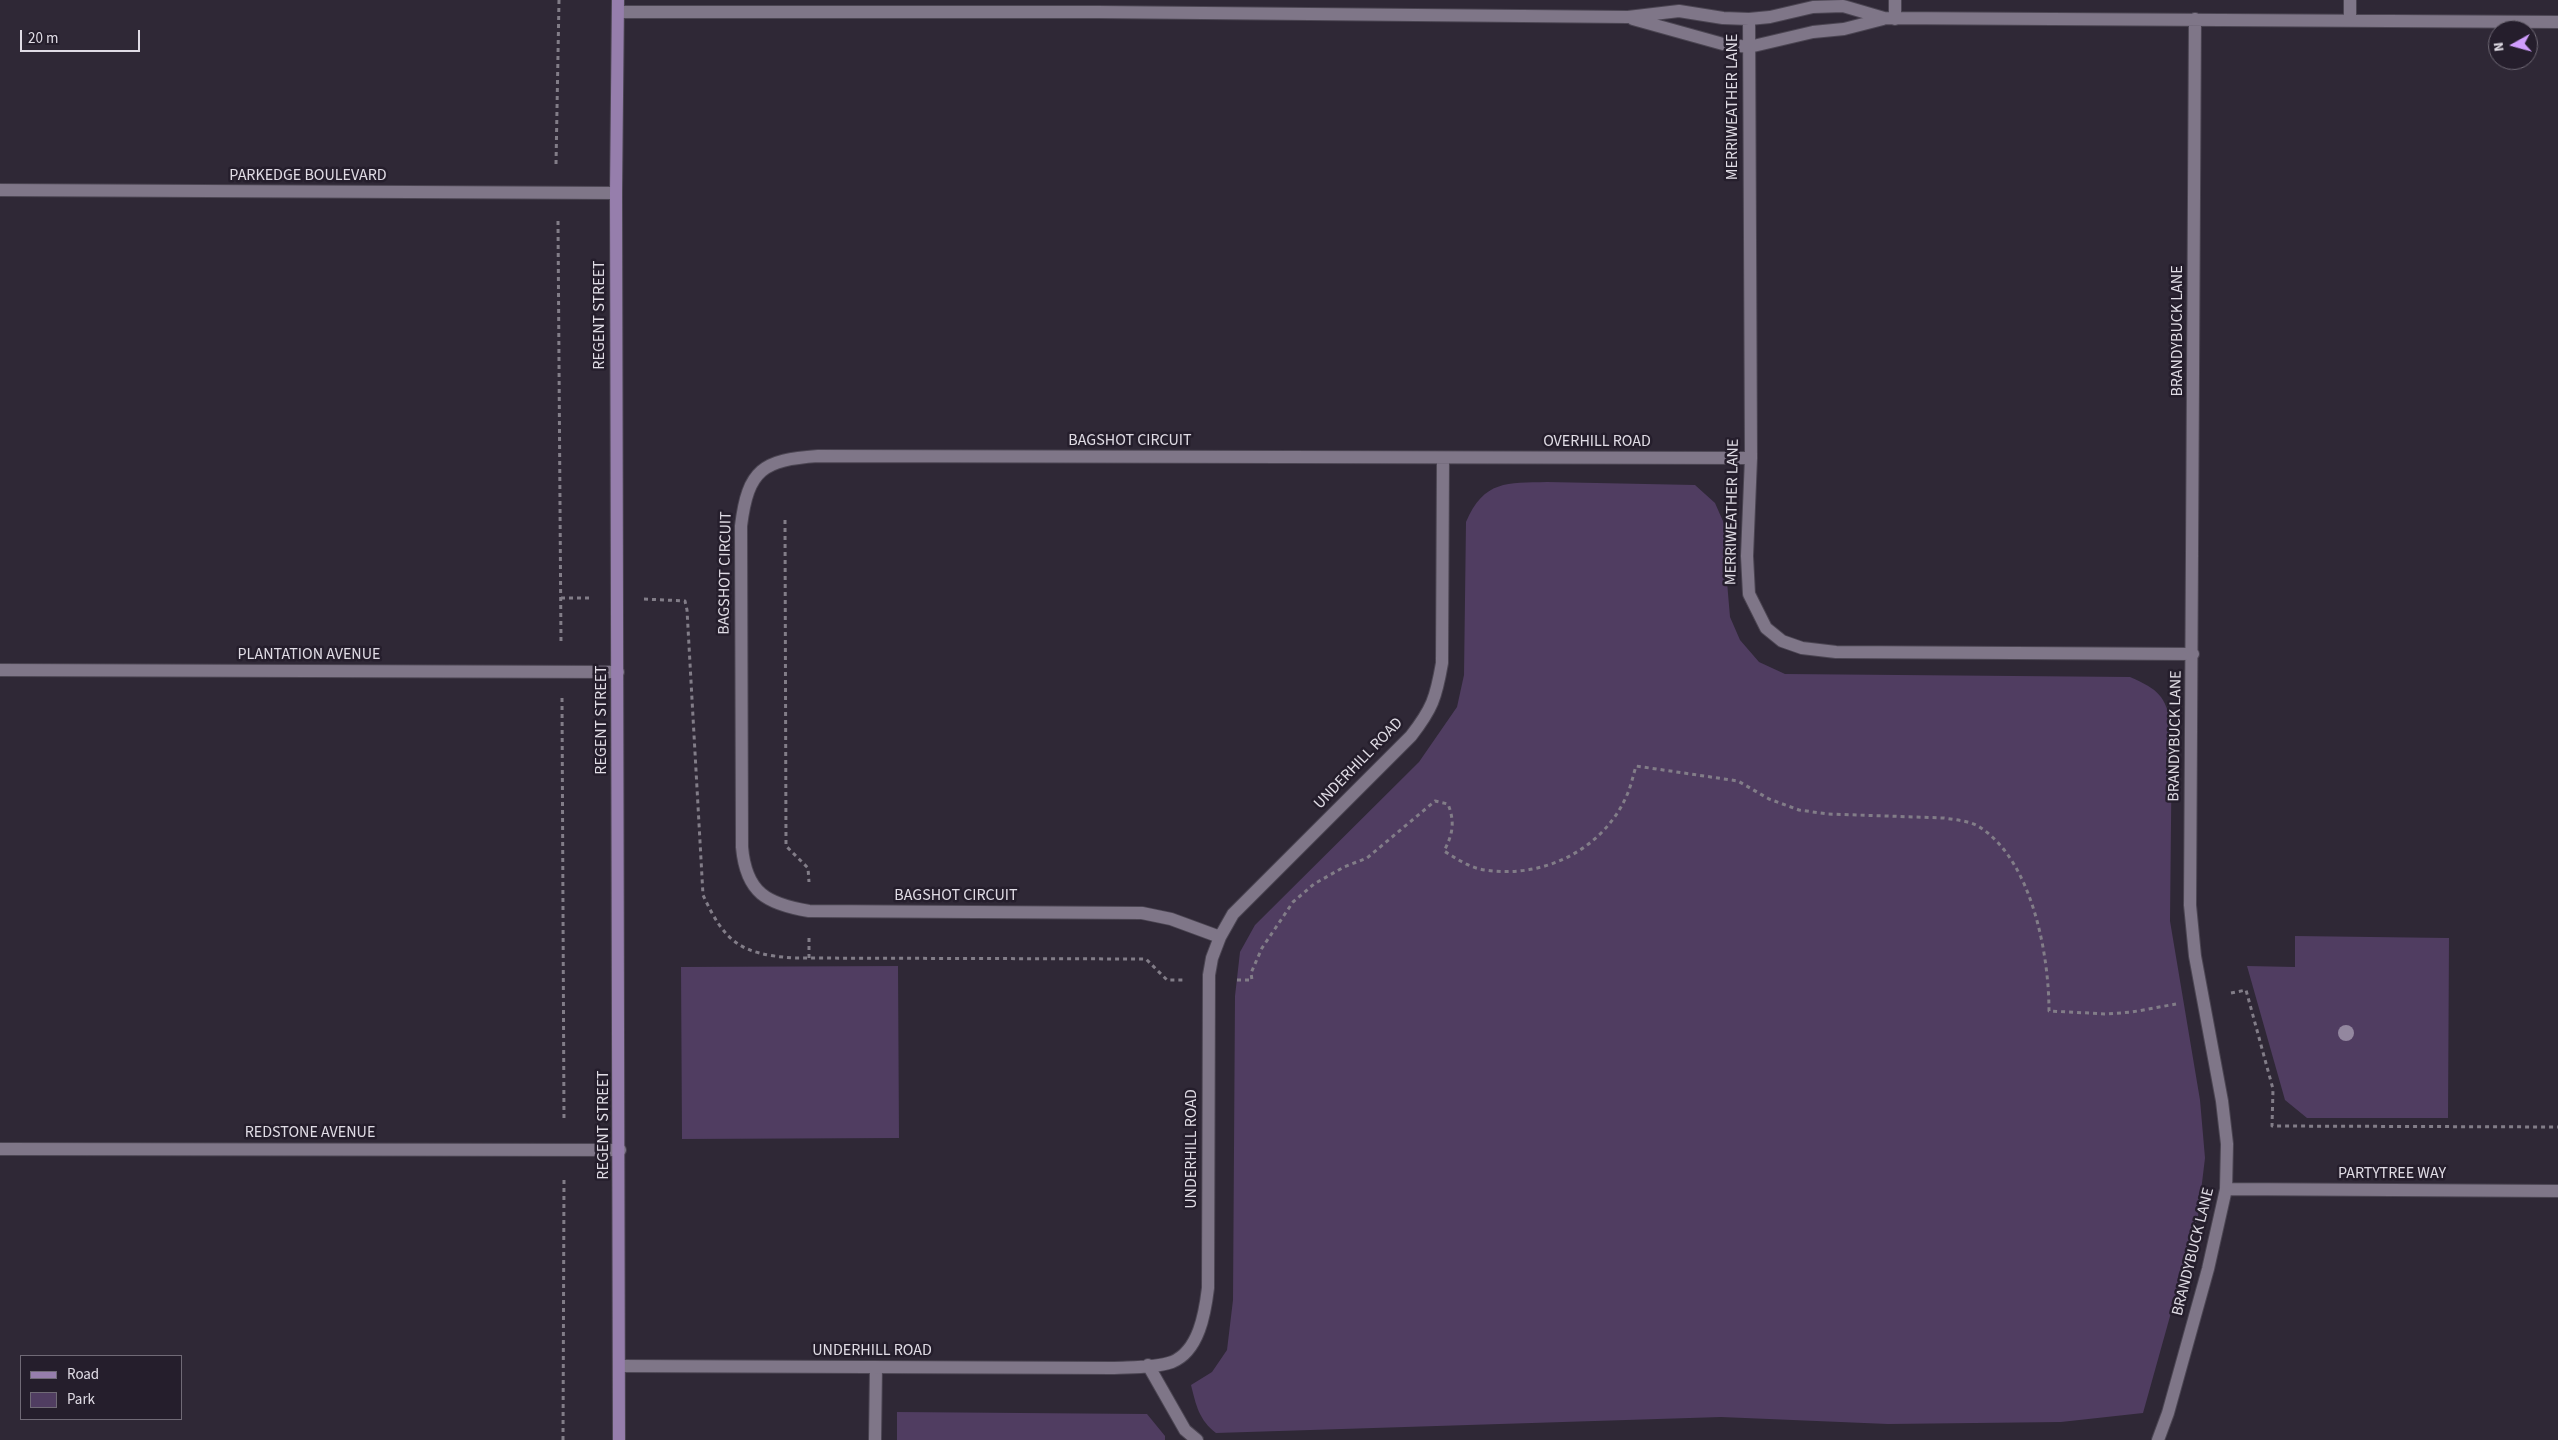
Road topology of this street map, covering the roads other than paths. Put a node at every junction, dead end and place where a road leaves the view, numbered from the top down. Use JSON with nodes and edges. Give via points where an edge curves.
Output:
{"nodes":[{"id":1,"x":1895,"y":0,"type":"edge"},
{"id":2,"x":2350,"y":0,"type":"edge"},
{"id":3,"x":618,"y":6,"type":"edge"},
{"id":4,"x":1097,"y":6,"type":"edge"},
{"id":5,"x":1628,"y":17,"type":"junction"},
{"id":6,"x":1748,"y":18,"type":"junction"},
{"id":7,"x":1890,"y":18,"type":"junction"},
{"id":8,"x":2195,"y":19,"type":"junction"},
{"id":9,"x":2350,"y":20,"type":"junction"},
{"id":10,"x":2556,"y":23,"type":"edge"},
{"id":11,"x":1749,"y":47,"type":"junction"},
{"id":12,"x":0,"y":190,"type":"edge"},
{"id":13,"x":616,"y":193,"type":"junction"},
{"id":14,"x":1751,"y":458,"type":"junction"},
{"id":15,"x":1443,"y":459,"type":"junction"},
{"id":16,"x":2193,"y":654,"type":"junction"},
{"id":17,"x":0,"y":670,"type":"edge"},
{"id":18,"x":618,"y":672,"type":"junction"},
{"id":19,"x":1220,"y":937,"type":"junction"},
{"id":20,"x":0,"y":1149,"type":"edge"},
{"id":21,"x":620,"y":1150,"type":"junction"},
{"id":22,"x":2226,"y":1189,"type":"junction"},
{"id":23,"x":2558,"y":1191,"type":"edge"},
{"id":24,"x":620,"y":1366,"type":"junction"},
{"id":25,"x":1148,"y":1366,"type":"junction"},
{"id":26,"x":876,"y":1367,"type":"junction"},
{"id":27,"x":619,"y":1440,"type":"edge"},
{"id":28,"x":875,"y":1440,"type":"edge"},
{"id":29,"x":1197,"y":1440,"type":"edge"},
{"id":30,"x":2158,"y":1440,"type":"edge"}],
"edges":[{"from":1,"to":7,"type":"street"},
{"from":2,"to":9,"type":"street"},
{"from":3,"to":4,"type":"street"},
{"from":3,"to":13,"type":"street","name":"REGENT STREET"},
{"from":4,"to":5,"type":"street"},
{"from":5,"to":6,"type":"street","via":[[1679,10],[1723,18]]},
{"from":5,"to":11,"type":"street","via":[[1707,40]]},
{"from":6,"to":7,"type":"street","via":[[1770,17],[1813,7],[1844,6]]},
{"from":6,"to":11,"type":"street","name":"MERRIWEATHER LANE"},
{"from":7,"to":8,"type":"street"},
{"from":7,"to":11,"type":"street"},
{"from":8,"to":9,"type":"street"},
{"from":8,"to":16,"type":"street","name":"BRANDYBUCK LANE"},
{"from":9,"to":10,"type":"street"},
{"from":11,"to":14,"type":"street","name":"MERRIWEATHER LANE"},
{"from":12,"to":13,"type":"street","name":"PARKEDGE BOULEVARD"},
{"from":13,"to":18,"type":"street","name":"REGENT STREET"},
{"from":14,"to":15,"type":"street","name":"OVERHILL ROAD"},
{"from":14,"to":16,"type":"street","name":"MERRIWEATHER LANE","via":[[1747,556],[1749,594],[1766,628],[1782,641],[1802,648],[1836,652]]},
{"from":15,"to":19,"type":"street","name":"UNDERHILL ROAD","via":[[1442,663],[1438,689],[1429,713],[1411,736],[1233,914]]},
{"from":15,"to":19,"type":"street","name":"BAGSHOT CIRCUIT","via":[[818,456],[770,463],[757,474],[751,485],[744,501],[741,526],[743,861],[746,876],[753,887],[783,907],[809,911],[1142,913],[1171,919]]},
{"from":16,"to":22,"type":"street","name":"BRANDYBUCK LANE","via":[[2190,905],[2195,956],[2222,1101],[2227,1144]]},
{"from":17,"to":18,"type":"street","name":"PLANTATION AVENUE"},
{"from":18,"to":21,"type":"street","name":"REGENT STREET"},
{"from":19,"to":25,"type":"street","name":"UNDERHILL ROAD","via":[[1212,958],[1209,980],[1208,1278],[1205,1313],[1194,1342],[1183,1355],[1172,1362]]},
{"from":20,"to":21,"type":"street","name":"REDSTONE AVENUE"},
{"from":21,"to":24,"type":"street","name":"REGENT STREET"},
{"from":22,"to":23,"type":"street","name":"PARTYTREE WAY"},
{"from":22,"to":30,"type":"street","name":"BRANDYBUCK LANE","via":[[2200,1298]]},
{"from":24,"to":26,"type":"street","name":"UNDERHILL ROAD"},
{"from":24,"to":27,"type":"street","name":"REGENT STREET"},
{"from":25,"to":26,"type":"street","name":"UNDERHILL ROAD"},
{"from":25,"to":29,"type":"street","via":[[1185,1430]]},
{"from":26,"to":28,"type":"street"}]}
